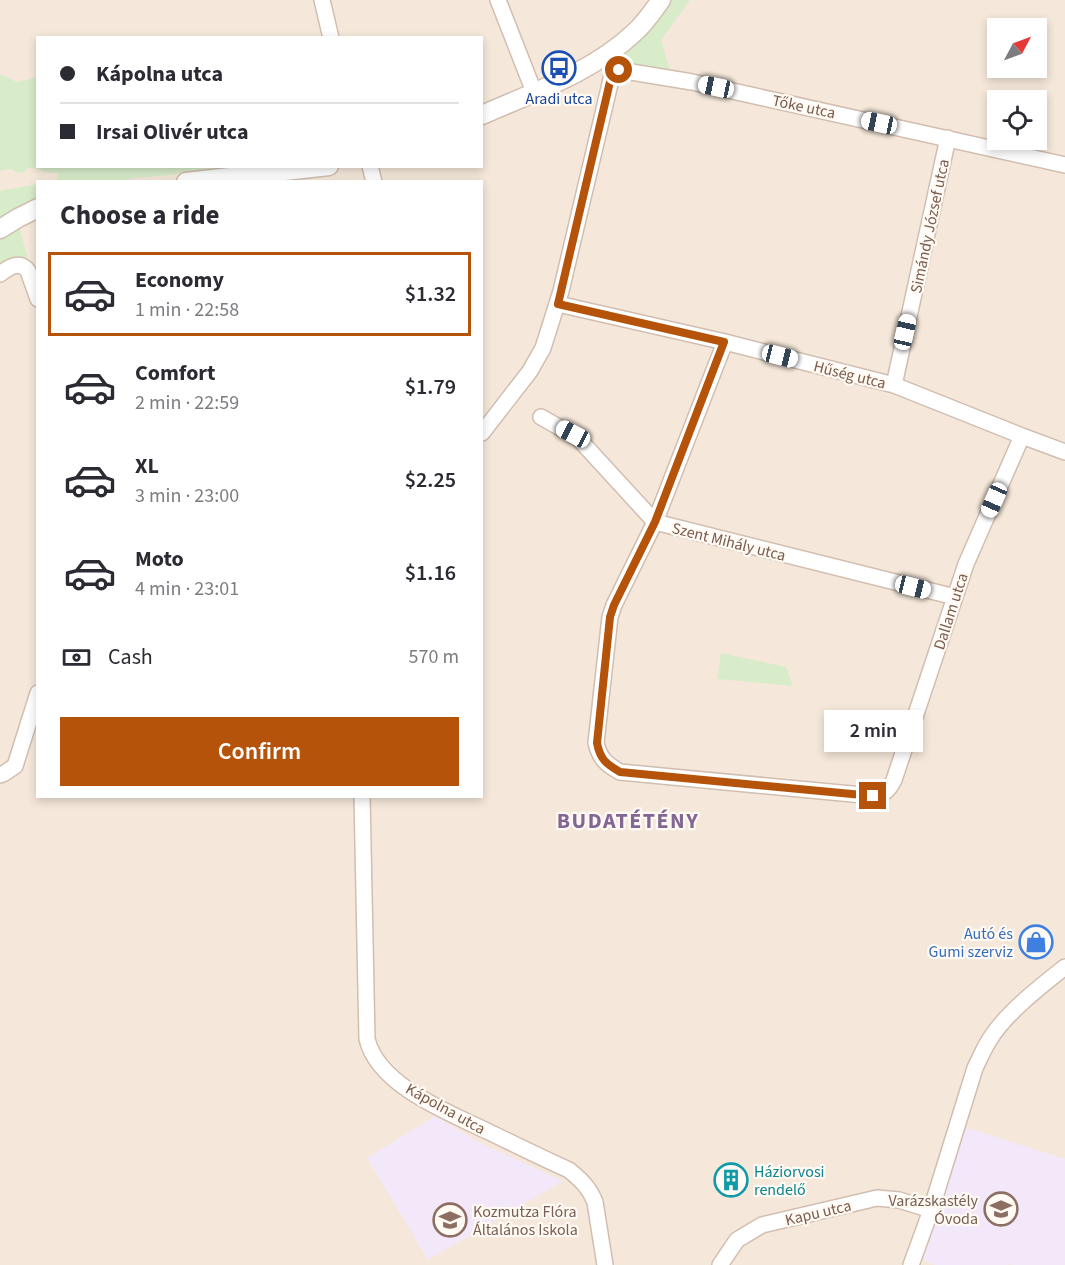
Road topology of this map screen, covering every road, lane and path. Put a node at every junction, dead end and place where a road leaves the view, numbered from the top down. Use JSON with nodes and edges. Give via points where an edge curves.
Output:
{"nodes":[{"id":1,"x":322,"y":0,"type":"edge"},
{"id":2,"x":498,"y":0,"type":"edge"},
{"id":3,"x":661,"y":0,"type":"edge"},
{"id":4,"x":331,"y":36,"type":"edge"},
{"id":5,"x":608,"y":63,"type":"junction"},
{"id":6,"x":534,"y":92,"type":"junction"},
{"id":7,"x":483,"y":115,"type":"edge"},
{"id":8,"x":948,"y":138,"type":"junction"},
{"id":9,"x":1065,"y":165,"type":"edge"},
{"id":10,"x":311,"y":168,"type":"edge"},
{"id":11,"x":204,"y":180,"type":"edge"},
{"id":12,"x":36,"y":209,"type":"edge"},
{"id":13,"x":0,"y":229,"type":"edge"},
{"id":14,"x":0,"y":274,"type":"edge"},
{"id":15,"x":36,"y":294,"type":"edge"},
{"id":16,"x":558,"y":304,"type":"junction"},
{"id":17,"x":724,"y":342,"type":"junction"},
{"id":18,"x":894,"y":385,"type":"junction"},
{"id":19,"x":541,"y":417,"type":"dead end"},
{"id":20,"x":483,"y":432,"type":"edge"},
{"id":21,"x":1022,"y":436,"type":"junction"},
{"id":22,"x":1065,"y":452,"type":"edge"},
{"id":23,"x":655,"y":522,"type":"junction"},
{"id":24,"x":955,"y":597,"type":"junction"},
{"id":25,"x":36,"y":699,"type":"edge"},
{"id":26,"x":0,"y":775,"type":"edge"},
{"id":27,"x":362,"y":798,"type":"edge"},
{"id":28,"x":1065,"y":967,"type":"edge"},
{"id":29,"x":931,"y":1210,"type":"junction"},
{"id":30,"x":604,"y":1265,"type":"edge"},
{"id":31,"x":720,"y":1265,"type":"edge"},
{"id":32,"x":911,"y":1265,"type":"edge"}],
"edges":[{"from":1,"to":4,"type":"street"},
{"from":2,"to":6,"type":"street"},
{"from":3,"to":5,"type":"street"},
{"from":5,"to":6,"type":"street"},
{"from":5,"to":8,"type":"street","name":"Tőke utca"},
{"from":5,"to":16,"type":"street"},
{"from":6,"to":7,"type":"street"},
{"from":8,"to":9,"type":"street","name":"Tőke utca"},
{"from":8,"to":18,"type":"street","name":"Simándy József utca"},
{"from":10,"to":11,"type":"street"},
{"from":12,"to":13,"type":"street"},
{"from":14,"to":15,"type":"street","via":[[18,265],[26,268]]},
{"from":16,"to":17,"type":"street","name":"Hűség utca"},
{"from":16,"to":20,"type":"street","via":[[537,360]]},
{"from":17,"to":18,"type":"street","name":"Hűség utca"},
{"from":17,"to":23,"type":"street"},
{"from":18,"to":21,"type":"street","name":"Hűség utca"},
{"from":19,"to":23,"type":"street","name":"Szent Mihály utca","via":[[578,438]]},
{"from":21,"to":22,"type":"street","name":"Hűség utca"},
{"from":21,"to":24,"type":"street","name":"Dallam utca"},
{"from":23,"to":24,"type":"street","name":"Szent Mihály utca"},
{"from":23,"to":24,"type":"street","name":"Dallam utca","via":[[610,617],[597,743],[599,754],[620,772],[884,794],[894,780]]},
{"from":25,"to":26,"type":"street","via":[[15,766]]},
{"from":27,"to":30,"type":"street","name":"Kápolna utca","via":[[367,1039],[375,1059],[405,1087],[435,1106],[569,1170],[583,1181],[595,1202]]},
{"from":28,"to":29,"type":"street","via":[[1003,1022],[982,1051]]},
{"from":29,"to":31,"type":"street","name":"Kapu utca","via":[[900,1200],[877,1198],[762,1225],[737,1240]]},
{"from":29,"to":32,"type":"street"}]}
